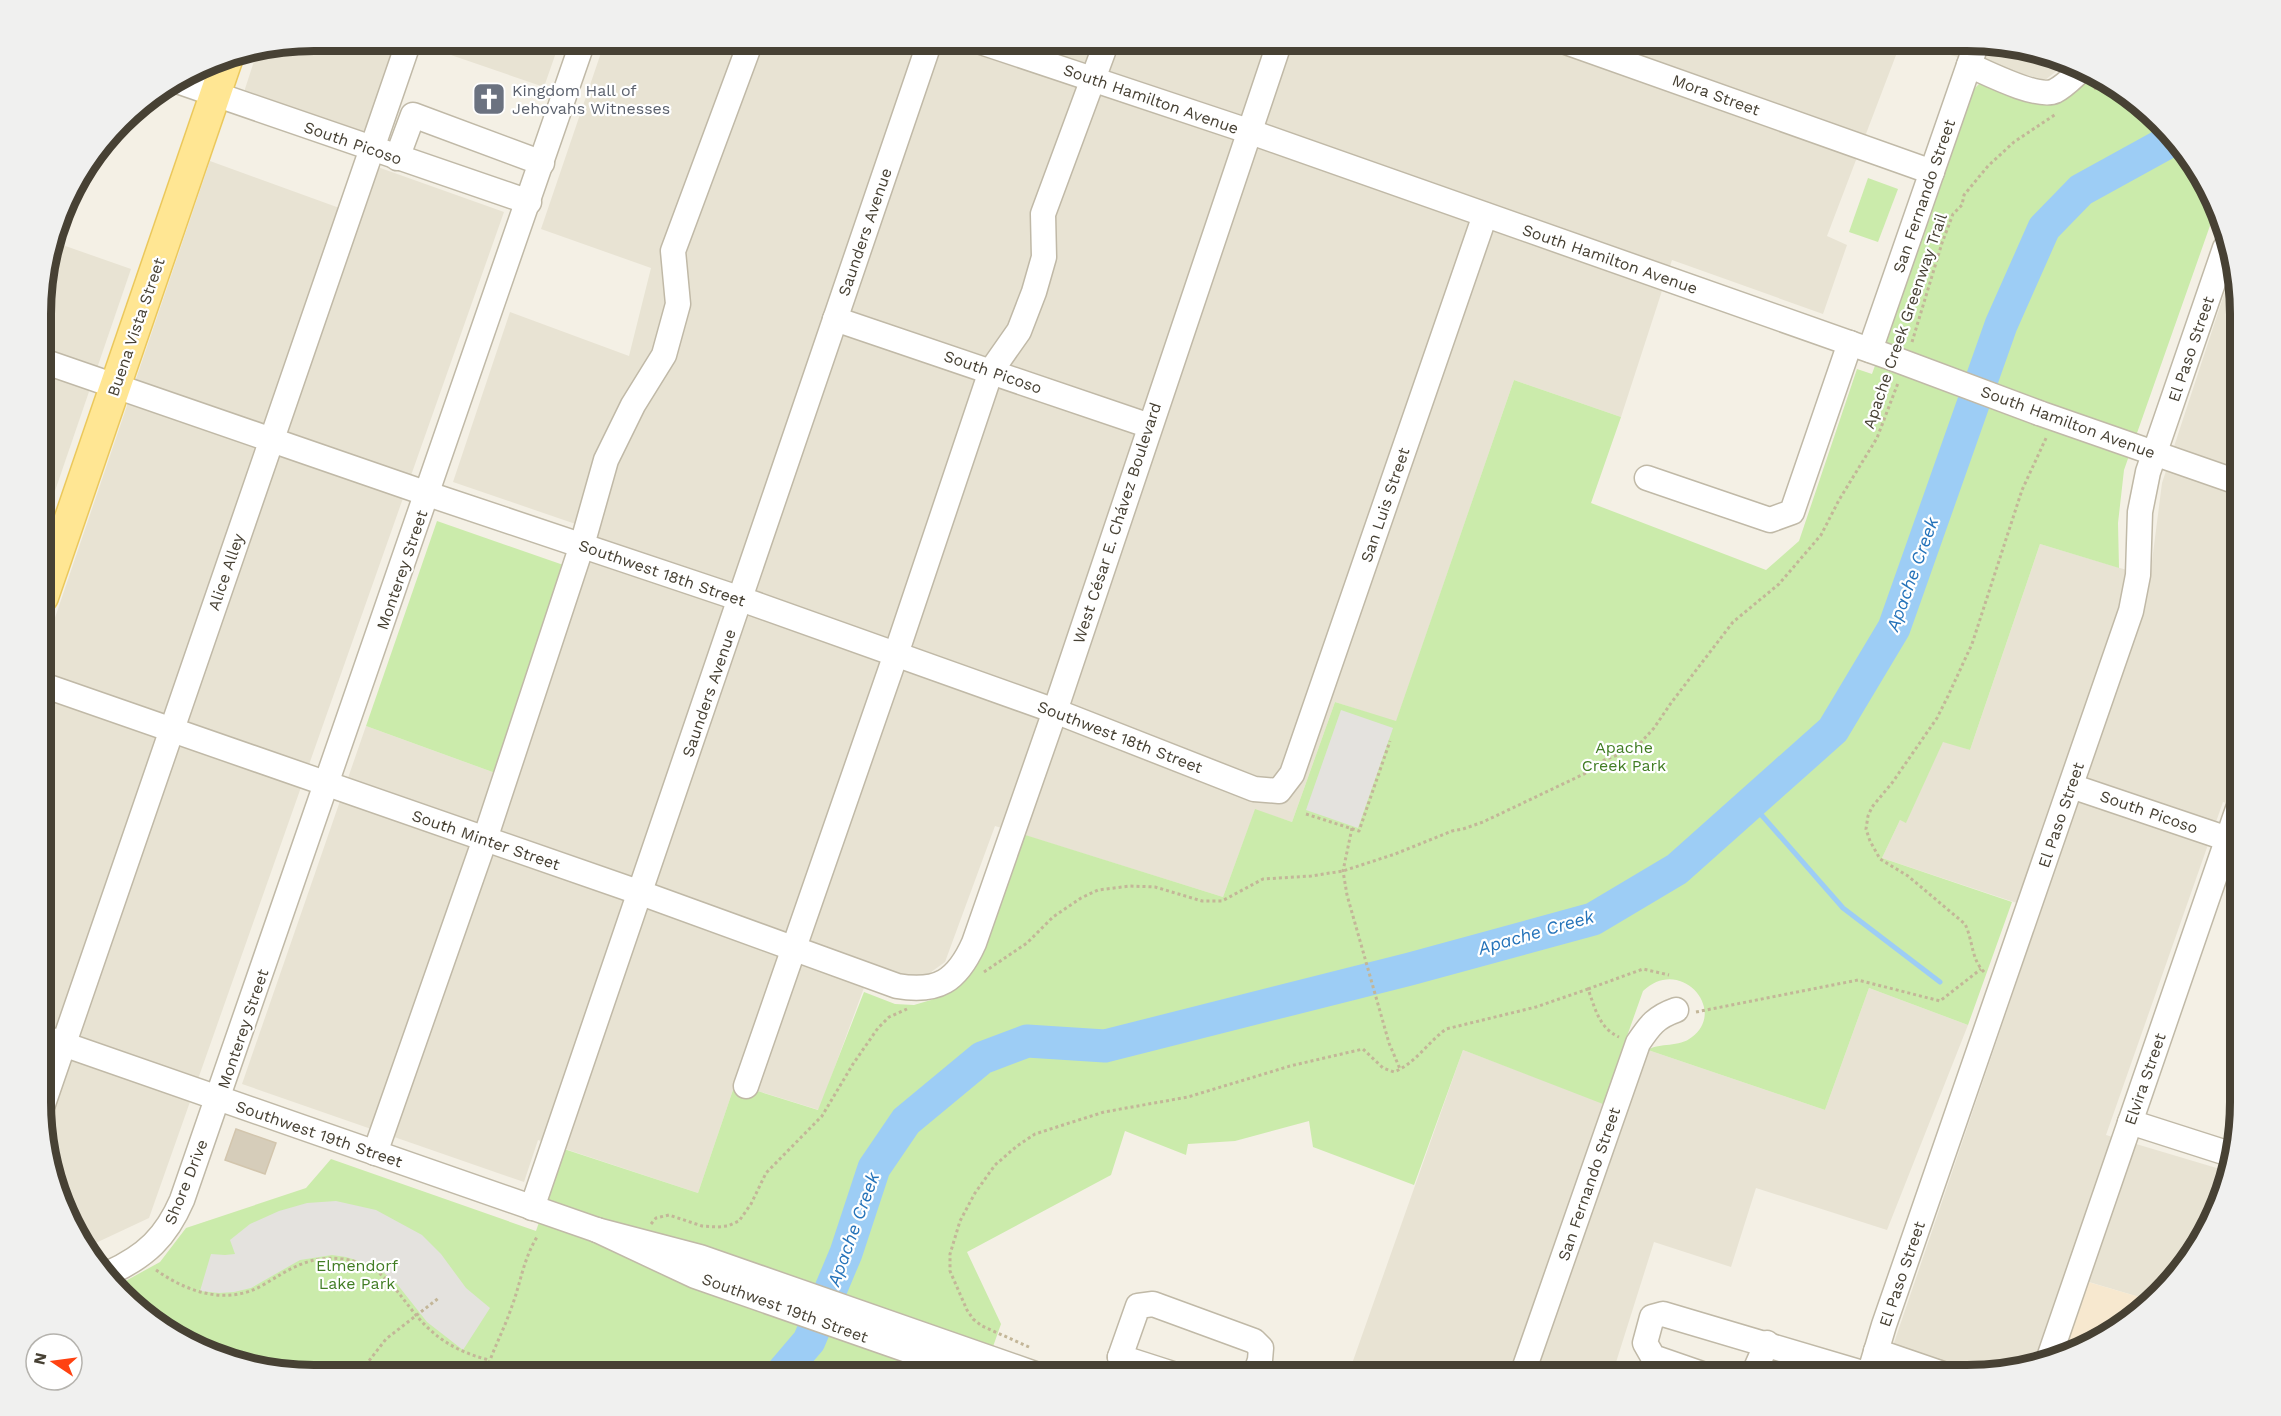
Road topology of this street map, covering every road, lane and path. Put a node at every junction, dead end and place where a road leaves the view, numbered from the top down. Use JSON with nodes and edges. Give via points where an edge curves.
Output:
{"nodes":[{"id":1,"x":405,"y":51,"type":"edge"},
{"id":2,"x":579,"y":51,"type":"edge"},
{"id":3,"x":747,"y":51,"type":"edge"},
{"id":4,"x":926,"y":51,"type":"edge"},
{"id":5,"x":1010,"y":51,"type":"edge"},
{"id":6,"x":1103,"y":51,"type":"edge"},
{"id":7,"x":1276,"y":51,"type":"edge"},
{"id":8,"x":1594,"y":51,"type":"edge"},
{"id":9,"x":1969,"y":51,"type":"edge"},
{"id":10,"x":1975,"y":51,"type":"edge"},
{"id":11,"x":225,"y":67,"type":"edge"},
{"id":12,"x":2076,"y":75,"type":"edge"},
{"id":13,"x":1094,"y":80,"type":"junction"},
{"id":14,"x":186,"y":84,"type":"edge"},
{"id":15,"x":2099,"y":86,"type":"edge"},
{"id":16,"x":2087,"y":94,"type":"dead end"},
{"id":17,"x":215,"y":95,"type":"junction"},
{"id":18,"x":2057,"y":113,"type":"dead end"},
{"id":19,"x":1248,"y":131,"type":"junction"},
{"id":20,"x":372,"y":150,"type":"junction"},
{"id":21,"x":397,"y":158,"type":"junction"},
{"id":22,"x":542,"y":163,"type":"junction"},
{"id":23,"x":1932,"y":172,"type":"junction"},
{"id":24,"x":529,"y":202,"type":"junction"},
{"id":25,"x":1485,"y":215,"type":"junction"},
{"id":26,"x":2223,"y":254,"type":"edge"},
{"id":27,"x":835,"y":319,"type":"junction"},
{"id":28,"x":1912,"y":342,"type":"dead end"},
{"id":29,"x":1871,"y":351,"type":"junction"},
{"id":30,"x":51,"y":363,"type":"edge"},
{"id":31,"x":991,"y":371,"type":"junction"},
{"id":32,"x":1898,"y":382,"type":"dead end"},
{"id":33,"x":116,"y":386,"type":"junction"},
{"id":34,"x":2047,"y":415,"type":"junction"},
{"id":35,"x":1150,"y":426,"type":"junction"},
{"id":36,"x":272,"y":440,"type":"junction"},
{"id":37,"x":2155,"y":453,"type":"junction"},
{"id":38,"x":1647,"y":478,"type":"dead end"},
{"id":39,"x":2230,"y":479,"type":"edge"},
{"id":40,"x":428,"y":494,"type":"junction"},
{"id":41,"x":582,"y":545,"type":"junction"},
{"id":42,"x":51,"y":574,"type":"edge"},
{"id":43,"x":741,"y":599,"type":"junction"},
{"id":44,"x":896,"y":654,"type":"junction"},
{"id":45,"x":51,"y":688,"type":"edge"},
{"id":46,"x":1054,"y":711,"type":"junction"},
{"id":47,"x":172,"y":728,"type":"junction"},
{"id":48,"x":1390,"y":741,"type":"dead end"},
{"id":49,"x":327,"y":785,"type":"junction"},
{"id":50,"x":2071,"y":786,"type":"junction"},
{"id":51,"x":1279,"y":791,"type":"joint"},
{"id":52,"x":1306,"y":814,"type":"dead end"},
{"id":53,"x":1352,"y":828,"type":"junction"},
{"id":54,"x":2230,"y":832,"type":"edge"},
{"id":55,"x":2228,"y":838,"type":"junction"},
{"id":56,"x":485,"y":839,"type":"junction"},
{"id":57,"x":1343,"y":871,"type":"junction"},
{"id":58,"x":640,"y":893,"type":"junction"},
{"id":59,"x":793,"y":948,"type":"junction"},
{"id":60,"x":1981,"y":969,"type":"junction"},
{"id":61,"x":1669,"y":975,"type":"dead end"},
{"id":62,"x":977,"y":977,"type":"dead end"},
{"id":63,"x":2002,"y":986,"type":"junction"},
{"id":64,"x":931,"y":987,"type":"joint"},
{"id":65,"x":1588,"y":989,"type":"junction"},
{"id":66,"x":908,"y":1009,"type":"dead end"},
{"id":67,"x":1676,"y":1010,"type":"joint"},
{"id":68,"x":1623,"y":1038,"type":"dead end"},
{"id":69,"x":53,"y":1040,"type":"edge"},
{"id":70,"x":1400,"y":1069,"type":"junction"},
{"id":71,"x":746,"y":1086,"type":"dead end"},
{"id":72,"x":218,"y":1099,"type":"junction"},
{"id":73,"x":2130,"y":1122,"type":"junction"},
{"id":74,"x":2225,"y":1152,"type":"edge"},
{"id":75,"x":375,"y":1153,"type":"junction"},
{"id":76,"x":532,"y":1208,"type":"junction"},
{"id":77,"x":649,"y":1228,"type":"dead end"},
{"id":78,"x":537,"y":1237,"type":"dead end"},
{"id":79,"x":155,"y":1269,"type":"dead end"},
{"id":80,"x":113,"y":1271,"type":"edge"},
{"id":81,"x":440,"y":1297,"type":"dead end"},
{"id":82,"x":417,"y":1316,"type":"junction"},
{"id":83,"x":891,"y":1335,"type":"junction"},
{"id":84,"x":1767,"y":1343,"type":"junction"},
{"id":85,"x":1036,"y":1351,"type":"dead end"},
{"id":86,"x":1876,"y":1351,"type":"junction"},
{"id":87,"x":2051,"y":1351,"type":"edge"},
{"id":88,"x":489,"y":1360,"type":"junction"},
{"id":89,"x":366,"y":1365,"type":"edge"},
{"id":90,"x":488,"y":1365,"type":"edge"},
{"id":91,"x":957,"y":1365,"type":"edge"},
{"id":92,"x":1001,"y":1365,"type":"edge"},
{"id":93,"x":1124,"y":1365,"type":"edge"},
{"id":94,"x":1258,"y":1365,"type":"edge"},
{"id":95,"x":1525,"y":1365,"type":"edge"},
{"id":96,"x":1676,"y":1365,"type":"edge"},
{"id":97,"x":1757,"y":1365,"type":"edge"},
{"id":98,"x":1837,"y":1365,"type":"edge"},
{"id":99,"x":1872,"y":1365,"type":"edge"},
{"id":100,"x":1917,"y":1365,"type":"edge"}],
"edges":[{"from":1,"to":20,"type":"street","name":"Alice Alley"},
{"from":2,"to":22,"type":"street","name":"Monterey Street"},
{"from":3,"to":41,"type":"street","via":[[673,251],[678,304],[664,355],[606,460]]},
{"from":4,"to":27,"type":"street","name":"Saunders Avenue"},
{"from":5,"to":13,"type":"street","name":"South Hamilton Avenue"},
{"from":6,"to":13,"type":"street"},
{"from":7,"to":19,"type":"street","name":"West César E. Chávez Boulevard"},
{"from":8,"to":23,"type":"street","name":"Mora Street"},
{"from":9,"to":23,"type":"street","name":"San Fernando Street"},
{"from":10,"to":12,"type":"street","via":[[2023,87],[2043,92],[2055,92]]},
{"from":11,"to":17,"type":"main road","name":"Buena Vista Street"},
{"from":13,"to":19,"type":"street","name":"South Hamilton Avenue"},
{"from":13,"to":31,"type":"street","via":[[1043,214],[1044,257],[1034,291],[1019,331]]},
{"from":14,"to":17,"type":"street","name":"South Picoso"},
{"from":15,"to":16,"type":"path"},
{"from":17,"to":20,"type":"street","name":"South Picoso"},
{"from":17,"to":33,"type":"main road","name":"Buena Vista Street"},
{"from":18,"to":28,"type":"path","name":"Apache Creek Greenway Trail","via":[[2014,142],[1964,195],[1942,243]]},
{"from":19,"to":25,"type":"street","name":"South Hamilton Avenue"},
{"from":19,"to":35,"type":"street","name":"West César E. Chávez Boulevard"},
{"from":20,"to":21,"type":"street","name":"South Picoso"},
{"from":20,"to":36,"type":"street","name":"Alice Alley"},
{"from":21,"to":22,"type":"street","via":[[413,115]]},
{"from":21,"to":24,"type":"street","name":"South Picoso"},
{"from":22,"to":24,"type":"street","name":"Monterey Street"},
{"from":23,"to":29,"type":"street","name":"San Fernando Street"},
{"from":24,"to":40,"type":"street","name":"Monterey Street"},
{"from":25,"to":29,"type":"street","name":"South Hamilton Avenue"},
{"from":25,"to":51,"type":"street","name":"San Luis Street","via":[[1292,774]]},
{"from":26,"to":37,"type":"street","name":"El Paso Street"},
{"from":27,"to":31,"type":"street","name":"South Picoso"},
{"from":27,"to":43,"type":"street","name":"Saunders Avenue"},
{"from":29,"to":34,"type":"street","name":"South Hamilton Avenue","bridge":true},
{"from":29,"to":38,"type":"street","name":"San Fernando Street","via":[[1792,512],[1770,520]]},
{"from":30,"to":33,"type":"street","name":"Southwest 18th Street"},
{"from":31,"to":35,"type":"street","name":"South Picoso"},
{"from":31,"to":44,"type":"street"},
{"from":32,"to":57,"type":"path","name":"Apache Creek Greenway Trail","via":[[1877,438],[1821,535],[1779,584],[1733,622],[1635,749],[1606,759],[1586,773],[1483,822]]},
{"from":33,"to":36,"type":"street","name":"Southwest 18th Street"},
{"from":33,"to":42,"type":"main road","name":"Buena Vista Street"},
{"from":34,"to":37,"type":"street","name":"South Hamilton Avenue"},
{"from":34,"to":60,"type":"path","via":[[1979,626],[1937,718],[1872,807],[1866,829],[1880,859],[1908,876],[1965,924]]},
{"from":35,"to":46,"type":"street","name":"West César E. Chávez Boulevard"},
{"from":36,"to":40,"type":"street","name":"Southwest 18th Street"},
{"from":36,"to":47,"type":"street","name":"Alice Alley"},
{"from":37,"to":39,"type":"street","name":"South Hamilton Avenue"},
{"from":37,"to":50,"type":"street","name":"El Paso Street","via":[[2140,512],[2138,575],[2131,611]]},
{"from":40,"to":41,"type":"street","name":"Southwest 18th Street"},
{"from":40,"to":49,"type":"street","name":"Monterey Street"},
{"from":41,"to":43,"type":"street","name":"Southwest 18th Street"},
{"from":41,"to":56,"type":"street"},
{"from":43,"to":44,"type":"street","name":"Southwest 18th Street"},
{"from":43,"to":58,"type":"street","name":"Saunders Avenue"},
{"from":44,"to":46,"type":"street","name":"Southwest 18th Street"},
{"from":44,"to":59,"type":"street"},
{"from":45,"to":47,"type":"street","name":"South Minter Street"},
{"from":46,"to":51,"type":"street","name":"Southwest 18th Street","via":[[1254,789]]},
{"from":46,"to":64,"type":"street","name":"West César E. Chávez Boulevard","via":[[965,962],[947,980]]},
{"from":47,"to":49,"type":"street","name":"South Minter Street"},
{"from":47,"to":69,"type":"street","name":"Alice Alley"},
{"from":48,"to":53,"type":"path","via":[[1359,831]]},
{"from":49,"to":56,"type":"street","name":"South Minter Street"},
{"from":49,"to":72,"type":"street","name":"Monterey Street"},
{"from":50,"to":55,"type":"street","name":"South Picoso"},
{"from":50,"to":63,"type":"street","name":"El Paso Street"},
{"from":52,"to":53,"type":"path"},
{"from":53,"to":57,"type":"path"},
{"from":54,"to":55,"type":"street","name":"Elvira Street"},
{"from":55,"to":73,"type":"street","name":"Elvira Street"},
{"from":56,"to":58,"type":"street","name":"South Minter Street"},
{"from":56,"to":75,"type":"street"},
{"from":57,"to":62,"type":"path","name":"Apache Creek Greenway Trail","via":[[1263,879],[1222,901],[1202,901],[1155,887],[1098,890],[1053,917],[1010,956]]},
{"from":57,"to":70,"type":"path","via":[[1389,1042]]},
{"from":58,"to":59,"type":"street","name":"South Minter Street"},
{"from":58,"to":76,"type":"street","name":"Saunders Avenue"},
{"from":59,"to":64,"type":"street","name":"South Minter Street","via":[[897,986]]},
{"from":59,"to":71,"type":"street"},
{"from":60,"to":63,"type":"path"},
{"from":60,"to":67,"type":"path","via":[[1940,1001],[1858,980],[1693,1012]]},
{"from":61,"to":65,"type":"path","via":[[1643,969]]},
{"from":63,"to":86,"type":"street","name":"El Paso Street"},
{"from":65,"to":68,"type":"path","via":[[1603,1025],[1608,1032]]},
{"from":65,"to":70,"type":"path","via":[[1536,1007],[1446,1029]]},
{"from":66,"to":77,"type":"path","via":[[889,1017],[878,1028],[822,1116],[766,1173],[739,1221],[728,1226],[702,1226],[669,1215],[654,1220]]},
{"from":67,"to":95,"type":"street","name":"San Fernando Street","via":[[1650,1024],[1638,1042]]},
{"from":69,"to":72,"type":"street","name":"Southwest 19th Street"},
{"from":70,"to":85,"type":"path","via":[[1395,1072],[1383,1068],[1363,1049],[1188,1097],[1104,1112],[1035,1134],[1017,1146],[995,1164],[975,1193],[950,1254],[950,1271],[973,1319]]},
{"from":72,"to":75,"type":"street","name":"Southwest 19th Street"},
{"from":72,"to":80,"type":"street","name":"Shore Drive","via":[[172,1223],[140,1255]]},
{"from":73,"to":74,"type":"street"},
{"from":73,"to":87,"type":"street","name":"Elvira Street"},
{"from":75,"to":76,"type":"street","name":"Southwest 19th Street"},
{"from":76,"to":83,"type":"street","name":"Southwest 19th Street","via":[[700,1257],[766,1290]]},
{"from":78,"to":88,"type":"path","via":[[522,1267],[515,1299]]},
{"from":79,"to":82,"type":"path","via":[[181,1286],[218,1296],[250,1291],[310,1261],[343,1259],[377,1271],[393,1284]]},
{"from":81,"to":82,"type":"path"},
{"from":82,"to":88,"type":"path","via":[[463,1353]]},
{"from":82,"to":89,"type":"path","via":[[386,1339]]},
{"from":83,"to":91,"type":"street","name":"Southwest 19th Street"},
{"from":83,"to":92,"type":"street","name":"Southwest 19th Street"},
{"from":84,"to":96,"type":"street","via":[[1663,1314],[1652,1317],[1645,1343],[1653,1357]]},
{"from":84,"to":97,"type":"street"},
{"from":84,"to":98,"type":"street"},
{"from":86,"to":99,"type":"street","name":"El Paso Street"},
{"from":86,"to":100,"type":"street"},
{"from":88,"to":90,"type":"path"},
{"from":93,"to":94,"type":"street","via":[[1138,1306],[1153,1304],[1254,1341],[1262,1348]]}]}
